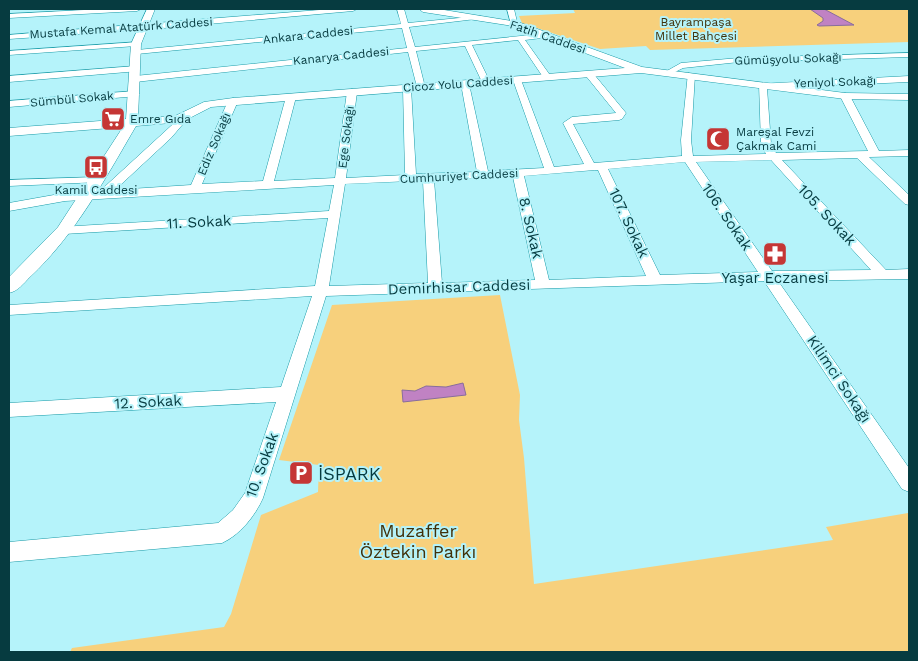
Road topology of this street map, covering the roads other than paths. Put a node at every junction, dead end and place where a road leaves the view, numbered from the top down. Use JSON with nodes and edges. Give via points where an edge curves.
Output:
{"nodes":[{"id":1,"x":137,"y":9,"type":"edge"},
{"id":2,"x":150,"y":9,"type":"edge"},
{"id":3,"x":353,"y":9,"type":"edge"},
{"id":4,"x":401,"y":9,"type":"edge"},
{"id":5,"x":423,"y":9,"type":"edge"},
{"id":6,"x":510,"y":9,"type":"edge"},
{"id":7,"x":9,"y":16,"type":"edge"},
{"id":8,"x":480,"y":18,"type":"junction"},
{"id":9,"x":515,"y":24,"type":"junction"},
{"id":10,"x":405,"y":25,"type":"junction"},
{"id":11,"x":141,"y":28,"type":"junction"},
{"id":12,"x":547,"y":35,"type":"junction"},
{"id":13,"x":9,"y":37,"type":"edge"},
{"id":14,"x":520,"y":38,"type":"junction"},
{"id":15,"x":467,"y":43,"type":"junction"},
{"id":16,"x":137,"y":48,"type":"junction"},
{"id":17,"x":410,"y":48,"type":"junction"},
{"id":18,"x":9,"y":54,"type":"edge"},
{"id":19,"x":909,"y":55,"type":"edge"},
{"id":20,"x":641,"y":70,"type":"junction"},
{"id":21,"x":669,"y":72,"type":"junction"},
{"id":22,"x":136,"y":74,"type":"junction"},
{"id":23,"x":589,"y":74,"type":"junction"},
{"id":24,"x":690,"y":75,"type":"junction"},
{"id":25,"x":548,"y":78,"type":"junction"},
{"id":26,"x":9,"y":79,"type":"edge"},
{"id":27,"x":909,"y":79,"type":"edge"},
{"id":28,"x":516,"y":80,"type":"junction"},
{"id":29,"x":486,"y":82,"type":"junction"},
{"id":30,"x":465,"y":84,"type":"junction"},
{"id":31,"x":762,"y":86,"type":"junction"},
{"id":32,"x":421,"y":87,"type":"junction"},
{"id":33,"x":407,"y":88,"type":"junction"},
{"id":34,"x":352,"y":92,"type":"junction"},
{"id":35,"x":135,"y":94,"type":"junction"},
{"id":36,"x":845,"y":96,"type":"junction"},
{"id":37,"x":291,"y":97,"type":"junction"},
{"id":38,"x":909,"y":97,"type":"edge"},
{"id":39,"x":233,"y":100,"type":"junction"},
{"id":40,"x":9,"y":104,"type":"edge"},
{"id":41,"x":184,"y":117,"type":"junction"},
{"id":42,"x":132,"y":124,"type":"junction"},
{"id":43,"x":9,"y":132,"type":"edge"},
{"id":44,"x":909,"y":153,"type":"edge"},
{"id":45,"x":875,"y":154,"type":"junction"},
{"id":46,"x":772,"y":155,"type":"junction"},
{"id":47,"x":860,"y":155,"type":"junction"},
{"id":48,"x":688,"y":159,"type":"junction"},
{"id":49,"x":597,"y":168,"type":"junction"},
{"id":50,"x":550,"y":170,"type":"junction"},
{"id":51,"x":518,"y":173,"type":"junction"},
{"id":52,"x":483,"y":174,"type":"junction"},
{"id":53,"x":411,"y":178,"type":"junction"},
{"id":54,"x":428,"y":178,"type":"junction"},
{"id":55,"x":97,"y":180,"type":"junction"},
{"id":56,"x":340,"y":182,"type":"junction"},
{"id":57,"x":9,"y":183,"type":"edge"},
{"id":58,"x":268,"y":184,"type":"junction"},
{"id":59,"x":195,"y":188,"type":"junction"},
{"id":60,"x":96,"y":195,"type":"junction"},
{"id":61,"x":909,"y":201,"type":"edge"},
{"id":62,"x":9,"y":207,"type":"edge"},
{"id":63,"x":334,"y":214,"type":"junction"},
{"id":64,"x":64,"y":230,"type":"junction"},
{"id":65,"x":909,"y":274,"type":"edge"},
{"id":66,"x":883,"y":275,"type":"junction"},
{"id":67,"x":767,"y":276,"type":"junction"},
{"id":68,"x":655,"y":280,"type":"junction"},
{"id":69,"x":543,"y":284,"type":"junction"},
{"id":70,"x":9,"y":287,"type":"edge"},
{"id":71,"x":435,"y":288,"type":"junction"},
{"id":72,"x":321,"y":291,"type":"junction"},
{"id":73,"x":9,"y":310,"type":"edge"},
{"id":74,"x":287,"y":394,"type":"junction"},
{"id":75,"x":9,"y":410,"type":"edge"},
{"id":76,"x":909,"y":483,"type":"edge"},
{"id":77,"x":9,"y":552,"type":"edge"}],
"edges":[{"from":1,"to":7,"type":"street"},
{"from":2,"to":11,"type":"street"},
{"from":3,"to":11,"type":"street","name":"Mustafa Kemal Atatürk Caddesi"},
{"from":4,"to":10,"type":"street"},
{"from":5,"to":8,"type":"street","name":"Fatih Caddesi"},
{"from":6,"to":9,"type":"street"},
{"from":8,"to":9,"type":"street","name":"Fatih Caddesi"},
{"from":8,"to":10,"type":"street","name":"Ankara Caddesi"},
{"from":9,"to":12,"type":"street","name":"Fatih Caddesi"},
{"from":10,"to":16,"type":"street","name":"Ankara Caddesi"},
{"from":10,"to":17,"type":"street"},
{"from":11,"to":13,"type":"street","name":"Mustafa Kemal Atatürk Caddesi"},
{"from":11,"to":16,"type":"street"},
{"from":12,"to":14,"type":"street","name":"Kanarya Caddesi"},
{"from":12,"to":20,"type":"street","name":"Fatih Caddesi"},
{"from":14,"to":15,"type":"street","name":"Kanarya Caddesi"},
{"from":14,"to":25,"type":"street"},
{"from":15,"to":17,"type":"street","name":"Kanarya Caddesi"},
{"from":15,"to":29,"type":"street"},
{"from":16,"to":18,"type":"street","name":"Ankara Caddesi"},
{"from":16,"to":22,"type":"street"},
{"from":17,"to":22,"type":"street","name":"Kanarya Caddesi"},
{"from":17,"to":32,"type":"street"},
{"from":19,"to":21,"type":"street","name":"Gümüşyolu Sokağı","via":[[739,60],[681,66]]},
{"from":20,"to":21,"type":"street","name":"Cicoz Yolu Caddesi"},
{"from":20,"to":23,"type":"street","name":"Cicoz Yolu Caddesi"},
{"from":21,"to":24,"type":"street","name":"Cicoz Yolu Caddesi"},
{"from":22,"to":26,"type":"street","name":"Kanarya Caddesi"},
{"from":22,"to":35,"type":"street"},
{"from":23,"to":25,"type":"street","name":"Cicoz Yolu Caddesi"},
{"from":23,"to":49,"type":"street","name":"107. Sokak","via":[[620,113],[619,117],[572,120],[568,123]]},
{"from":24,"to":31,"type":"street","name":"Cicoz Yolu Caddesi"},
{"from":24,"to":48,"type":"street"},
{"from":25,"to":28,"type":"street","name":"Cicoz Yolu Caddesi"},
{"from":27,"to":31,"type":"street","name":"Yeniyol Sokağı"},
{"from":28,"to":29,"type":"street","name":"Cicoz Yolu Caddesi"},
{"from":28,"to":50,"type":"street"},
{"from":29,"to":30,"type":"street","name":"Cicoz Yolu Caddesi"},
{"from":30,"to":32,"type":"street","name":"Cicoz Yolu Caddesi"},
{"from":30,"to":52,"type":"street"},
{"from":31,"to":36,"type":"street","name":"Cicoz Yolu Caddesi"},
{"from":31,"to":46,"type":"street","via":[[766,144]]},
{"from":32,"to":33,"type":"street","name":"Cicoz Yolu Caddesi"},
{"from":33,"to":34,"type":"street","name":"Cicoz Yolu Caddesi"},
{"from":33,"to":53,"type":"street"},
{"from":34,"to":37,"type":"street","name":"Cicoz Yolu Caddesi"},
{"from":34,"to":56,"type":"street","name":"Ege Sokağı"},
{"from":35,"to":40,"type":"street","name":"Sümbül Sokak"},
{"from":35,"to":42,"type":"street"},
{"from":36,"to":38,"type":"street","name":"Cicoz Yolu Caddesi"},
{"from":36,"to":45,"type":"street"},
{"from":37,"to":39,"type":"street","name":"Cicoz Yolu Caddesi"},
{"from":37,"to":58,"type":"street"},
{"from":39,"to":41,"type":"street","name":"Cicoz Yolu Caddesi","via":[[208,104]]},
{"from":39,"to":59,"type":"street","name":"Ediz Sokağı"},
{"from":41,"to":42,"type":"street","name":"Cicoz Yolu Caddesi"},
{"from":41,"to":60,"type":"street","via":[[167,136]]},
{"from":42,"to":43,"type":"street","name":"Cicoz Yolu Caddesi"},
{"from":42,"to":55,"type":"street"},
{"from":44,"to":45,"type":"street","name":"Cumhuriyet Caddesi"},
{"from":45,"to":47,"type":"street","name":"Cumhuriyet Caddesi"},
{"from":46,"to":47,"type":"street","name":"Cumhuriyet Caddesi"},
{"from":46,"to":48,"type":"street","name":"Cumhuriyet Caddesi"},
{"from":46,"to":66,"type":"street","name":"105. Sokak"},
{"from":47,"to":61,"type":"street"},
{"from":48,"to":49,"type":"street","name":"Cumhuriyet Caddesi"},
{"from":48,"to":67,"type":"street","name":"106. Sokak"},
{"from":49,"to":50,"type":"street","name":"Cumhuriyet Caddesi"},
{"from":49,"to":68,"type":"street","name":"107. Sokak"},
{"from":50,"to":51,"type":"street","name":"Cumhuriyet Caddesi"},
{"from":51,"to":52,"type":"street","name":"Cumhuriyet Caddesi"},
{"from":51,"to":69,"type":"street","name":"8. Sokak"},
{"from":52,"to":54,"type":"street","name":"Cumhuriyet Caddesi"},
{"from":53,"to":54,"type":"street","name":"Cumhuriyet Caddesi"},
{"from":53,"to":56,"type":"street","name":"Cumhuriyet Caddesi"},
{"from":54,"to":71,"type":"street"},
{"from":55,"to":57,"type":"street"},
{"from":55,"to":60,"type":"street"},
{"from":56,"to":58,"type":"street","name":"Cumhuriyet Caddesi"},
{"from":56,"to":63,"type":"street","name":"10. Sokak"},
{"from":58,"to":59,"type":"street","name":"Cumhuriyet Caddesi"},
{"from":59,"to":60,"type":"street","name":"Cumhuriyet Caddesi"},
{"from":60,"to":62,"type":"street","name":"Cumhuriyet Caddesi"},
{"from":60,"to":64,"type":"street"},
{"from":63,"to":64,"type":"street","name":"11. Sokak"},
{"from":63,"to":72,"type":"street","name":"10. Sokak"},
{"from":64,"to":70,"type":"street"},
{"from":65,"to":66,"type":"street","name":"Demirhisar Caddesi"},
{"from":66,"to":67,"type":"street","name":"Demirhisar Caddesi"},
{"from":67,"to":68,"type":"street","name":"Demirhisar Caddesi"},
{"from":67,"to":76,"type":"street","name":"Kilimci Sokağı"},
{"from":68,"to":69,"type":"street","name":"Demirhisar Caddesi"},
{"from":69,"to":71,"type":"street","name":"Demirhisar Caddesi"},
{"from":71,"to":72,"type":"street","name":"Demirhisar Caddesi"},
{"from":72,"to":73,"type":"street","name":"Demirhisar Caddesi"},
{"from":72,"to":74,"type":"street","name":"10. Sokak"},
{"from":74,"to":75,"type":"street","name":"12. Sokak"},
{"from":74,"to":77,"type":"street","name":"10. Sokak","via":[[253,498],[240,517],[222,533]]}]}
